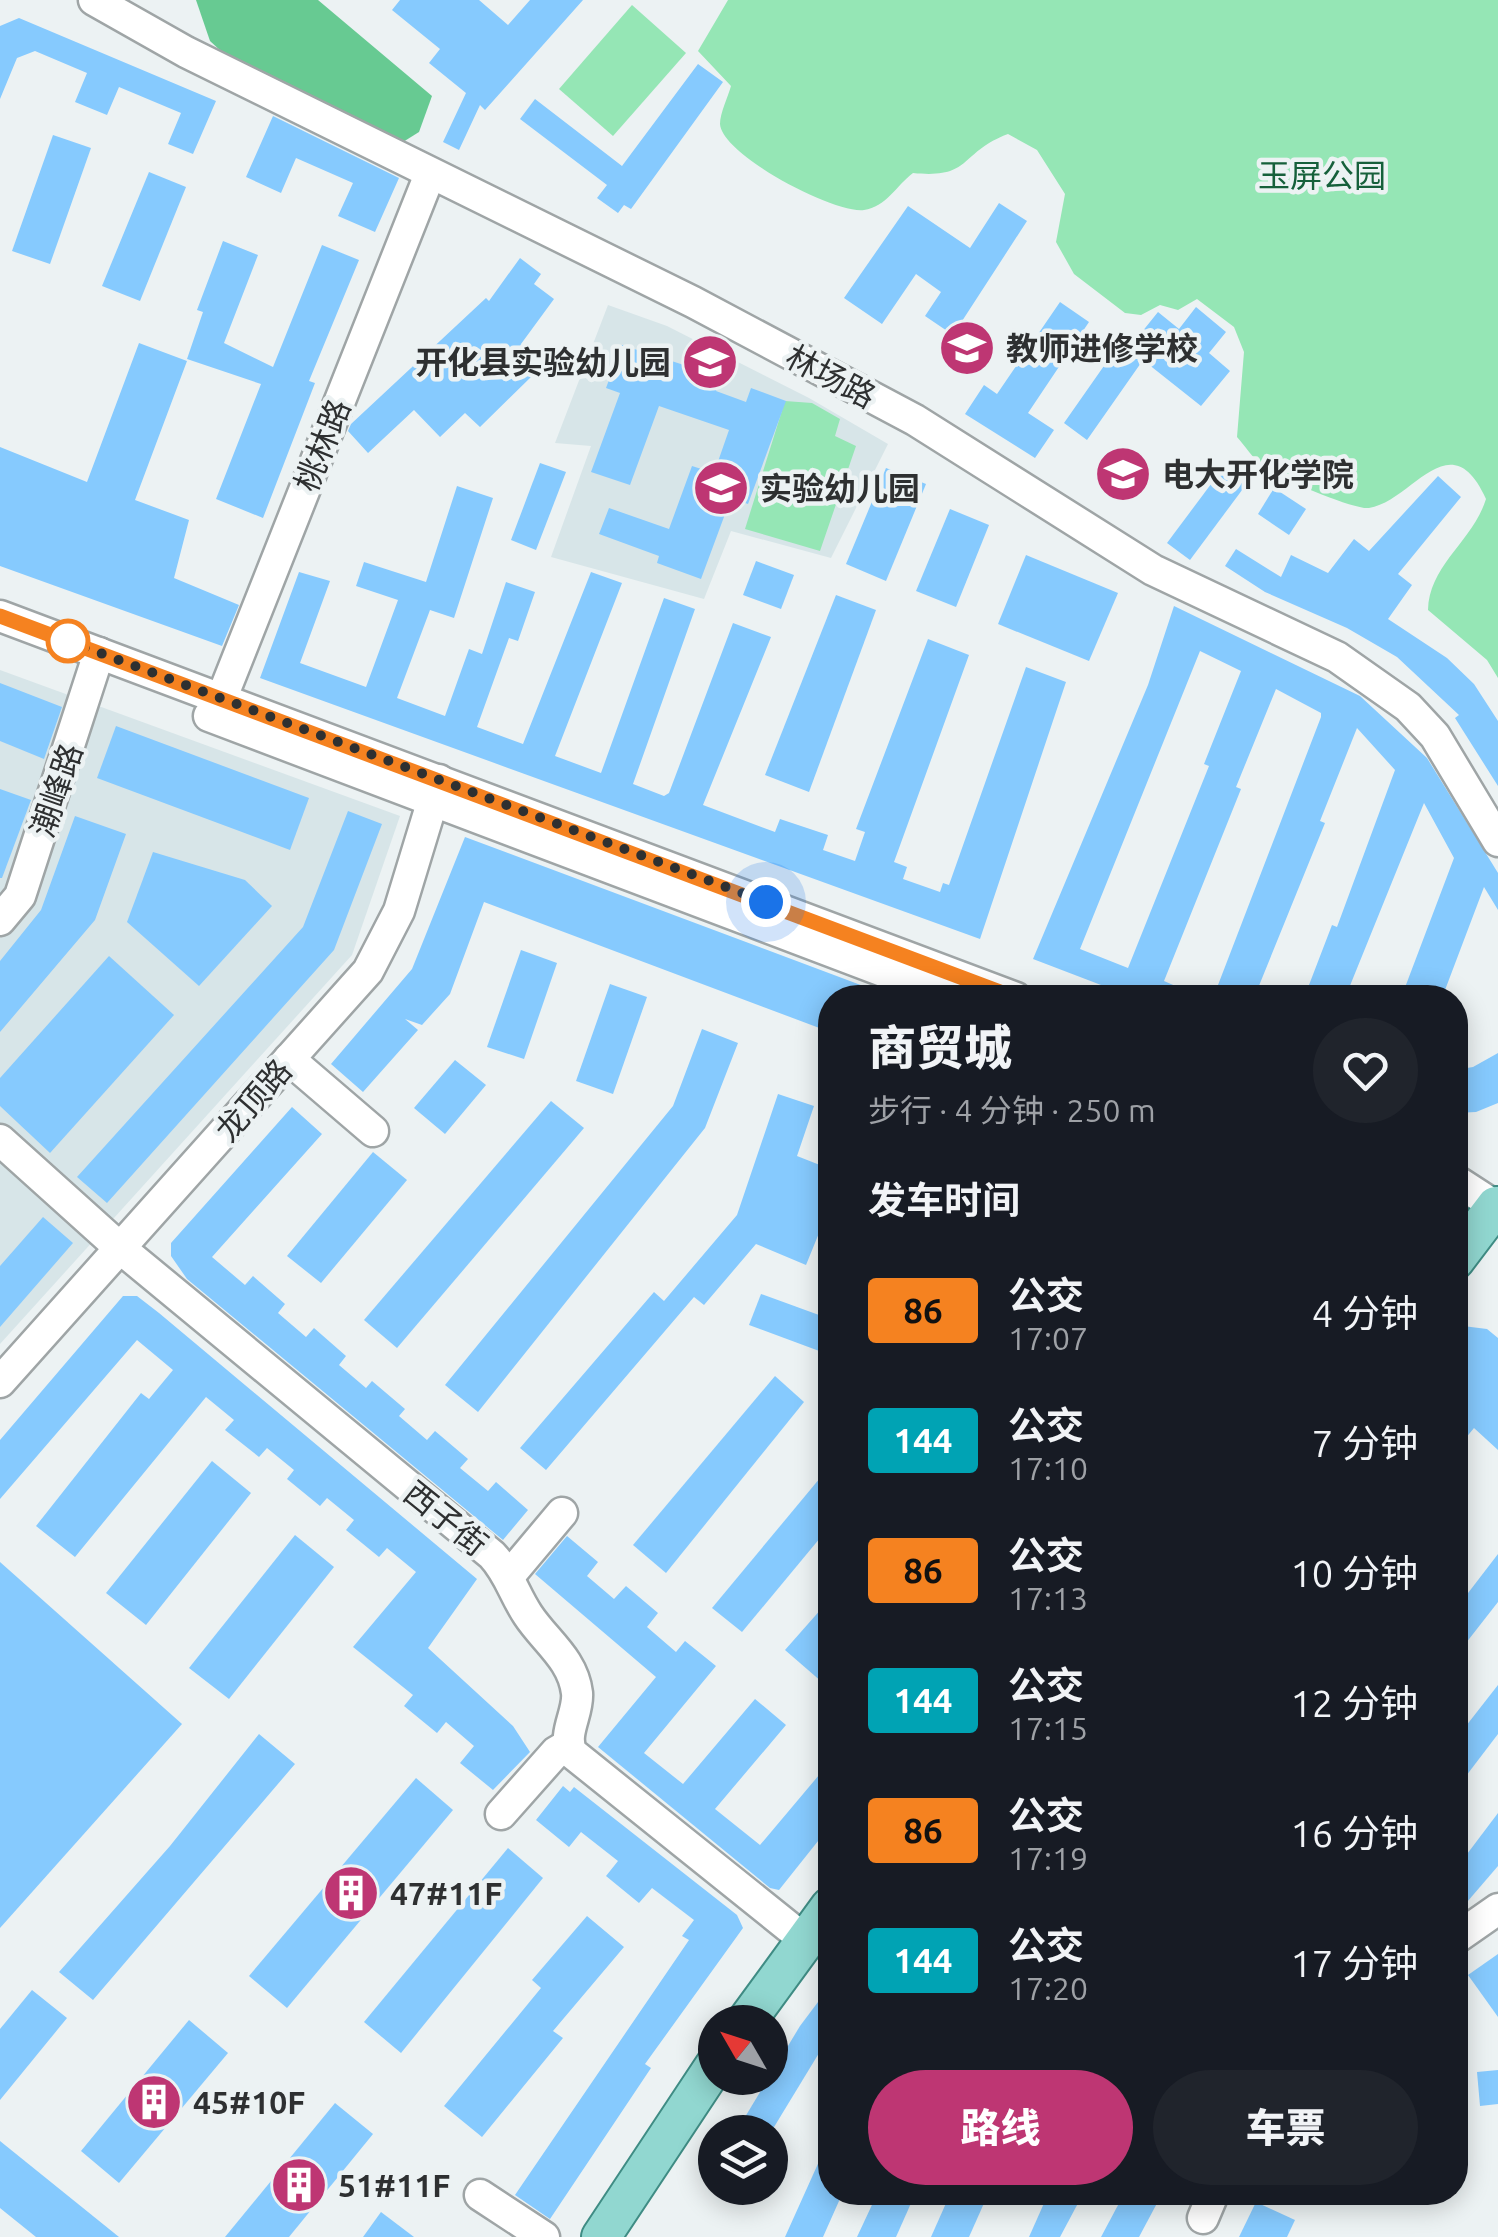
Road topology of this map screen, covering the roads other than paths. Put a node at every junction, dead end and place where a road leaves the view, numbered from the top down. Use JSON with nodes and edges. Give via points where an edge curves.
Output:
{"nodes":[{"id":1,"x":94,"y":0,"type":"edge"},
{"id":2,"x":430,"y":174,"type":"junction"},
{"id":3,"x":0,"y":616,"type":"edge"},
{"id":4,"x":0,"y":638,"type":"edge"},
{"id":5,"x":97,"y":663,"type":"junction"},
{"id":6,"x":218,"y":708,"type":"junction"},
{"id":7,"x":437,"y":789,"type":"junction"},
{"id":8,"x":1498,"y":841,"type":"edge"},
{"id":9,"x":0,"y":920,"type":"edge"},
{"id":10,"x":922,"y":985,"type":"edge"},
{"id":11,"x":980,"y":985,"type":"edge"},
{"id":12,"x":289,"y":1059,"type":"junction"},
{"id":13,"x":374,"y":1130,"type":"dead end"},
{"id":14,"x":0,"y":1140,"type":"edge"},
{"id":15,"x":1468,"y":1188,"type":"edge"},
{"id":16,"x":1468,"y":1196,"type":"edge"},
{"id":17,"x":1498,"y":1206,"type":"edge"},
{"id":18,"x":1468,"y":1224,"type":"edge"},
{"id":19,"x":1468,"y":1244,"type":"edge"},
{"id":20,"x":120,"y":1248,"type":"junction"},
{"id":21,"x":0,"y":1382,"type":"edge"},
{"id":22,"x":562,"y":1513,"type":"dead end"},
{"id":23,"x":509,"y":1576,"type":"junction"},
{"id":24,"x":568,"y":1745,"type":"junction"},
{"id":25,"x":500,"y":1814,"type":"dead end"},
{"id":26,"x":1498,"y":1910,"type":"edge"},
{"id":27,"x":818,"y":1928,"type":"edge"},
{"id":28,"x":1468,"y":1930,"type":"edge"},
{"id":29,"x":759,"y":2005,"type":"edge"},
{"id":30,"x":698,"y":2090,"type":"edge"},
{"id":31,"x":480,"y":2195,"type":"dead end"},
{"id":32,"x":544,"y":2237,"type":"edge"},
{"id":33,"x":600,"y":2237,"type":"edge"}],
"edges":[{"from":1,"to":2,"type":"street","name":"林场路"},
{"from":2,"to":6,"type":"street","name":"桃林路"},
{"from":2,"to":8,"type":"street","name":"林场路","via":[[915,420],[1152,570],[1337,658],[1408,707],[1435,736]]},
{"from":3,"to":5,"type":"street"},
{"from":4,"to":5,"type":"street"},
{"from":5,"to":6,"type":"street"},
{"from":5,"to":9,"type":"street","name":"潮峰路","via":[[20,896]]},
{"from":6,"to":7,"type":"street"},
{"from":7,"to":10,"type":"street"},
{"from":7,"to":11,"type":"street"},
{"from":7,"to":12,"type":"street","name":"龙顶路","via":[[382,949]]},
{"from":12,"to":13,"type":"street"},
{"from":12,"to":20,"type":"street","name":"龙顶路"},
{"from":14,"to":20,"type":"street","name":"西子街"},
{"from":15,"to":17,"type":"street"},
{"from":16,"to":17,"type":"street"},
{"from":17,"to":18,"type":"main road"},
{"from":17,"to":19,"type":"main road"},
{"from":20,"to":21,"type":"street","name":"龙顶路"},
{"from":20,"to":23,"type":"street","name":"西子街","via":[[492,1555]]},
{"from":22,"to":23,"type":"street"},
{"from":23,"to":24,"type":"street","name":"西子街","via":[[574,1682]]},
{"from":24,"to":25,"type":"street"},
{"from":24,"to":27,"type":"street"},
{"from":26,"to":28,"type":"street"},
{"from":27,"to":29,"type":"main road"},
{"from":30,"to":33,"type":"main road"},
{"from":31,"to":32,"type":"street"}]}
